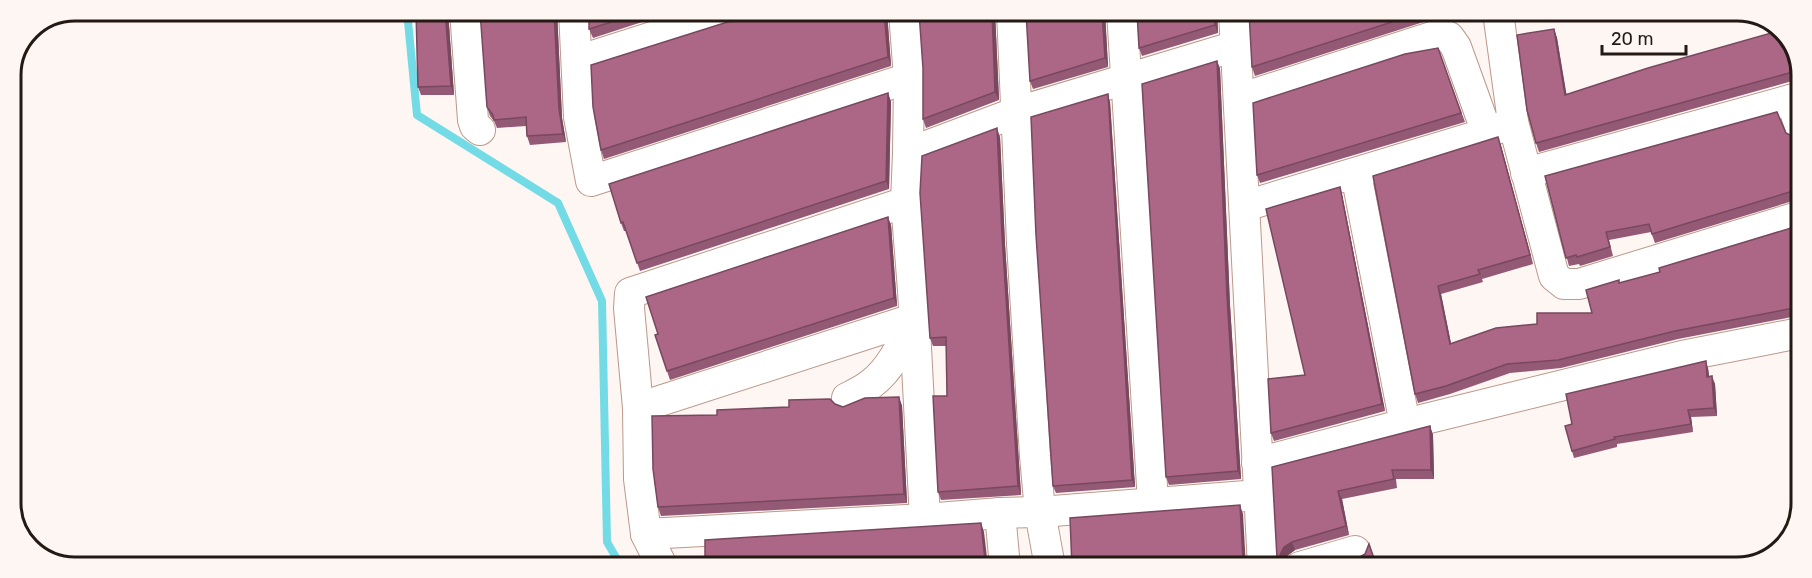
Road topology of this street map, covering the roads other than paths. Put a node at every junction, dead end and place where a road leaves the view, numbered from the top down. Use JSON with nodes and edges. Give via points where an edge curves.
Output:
{"nodes":[{"id":1,"x":466,"y":21,"type":"edge"},
{"id":2,"x":575,"y":21,"type":"edge"},
{"id":3,"x":703,"y":21,"type":"edge"},
{"id":4,"x":905,"y":21,"type":"edge"},
{"id":5,"x":1012,"y":21,"type":"edge"},
{"id":6,"x":1123,"y":21,"type":"edge"},
{"id":7,"x":1235,"y":21,"type":"edge"},
{"id":8,"x":1498,"y":21,"type":"edge"},
{"id":9,"x":1236,"y":46,"type":"junction"},
{"id":10,"x":577,"y":61,"type":"junction"},
{"id":11,"x":909,"y":78,"type":"junction"},
{"id":12,"x":1126,"y":79,"type":"junction"},
{"id":13,"x":1239,"y":99,"type":"junction"},
{"id":14,"x":1791,"y":100,"type":"edge"},
{"id":15,"x":1017,"y":112,"type":"junction"},
{"id":16,"x":1500,"y":128,"type":"junction"},
{"id":17,"x":480,"y":130,"type":"dead end"},
{"id":18,"x":908,"y":153,"type":"junction"},
{"id":19,"x":1526,"y":172,"type":"junction"},
{"id":20,"x":1356,"y":174,"type":"junction"},
{"id":21,"x":906,"y":202,"type":"junction"},
{"id":22,"x":1245,"y":207,"type":"junction"},
{"id":23,"x":1791,"y":219,"type":"edge"},
{"id":24,"x":913,"y":319,"type":"junction"},
{"id":25,"x":1791,"y":335,"type":"edge"},
{"id":26,"x":847,"y":398,"type":"dead end"},
{"id":27,"x":638,"y":408,"type":"junction"},
{"id":28,"x":1405,"y":424,"type":"junction"},
{"id":29,"x":1257,"y":463,"type":"junction"},
{"id":30,"x":1259,"y":495,"type":"junction"},
{"id":31,"x":1153,"y":502,"type":"junction"},
{"id":32,"x":1040,"y":512,"type":"junction"},
{"id":33,"x":1000,"y":513,"type":"junction"},
{"id":34,"x":925,"y":519,"type":"junction"},
{"id":35,"x":646,"y":534,"type":"junction"},
{"id":36,"x":1355,"y":551,"type":"dead end"},
{"id":37,"x":658,"y":557,"type":"edge"},
{"id":38,"x":1004,"y":557,"type":"edge"},
{"id":39,"x":1048,"y":557,"type":"edge"},
{"id":40,"x":1262,"y":557,"type":"edge"},
{"id":41,"x":1334,"y":557,"type":"edge"}],
"edges":[{"from":1,"to":17,"type":"street","via":[[473,120]]},
{"from":2,"to":10,"type":"street"},
{"from":3,"to":10,"type":"street"},
{"from":4,"to":11,"type":"street"},
{"from":5,"to":15,"type":"street"},
{"from":6,"to":12,"type":"street"},
{"from":7,"to":9,"type":"street"},
{"from":8,"to":16,"type":"street"},
{"from":9,"to":12,"type":"street"},
{"from":9,"to":13,"type":"street"},
{"from":10,"to":11,"type":"street","via":[[579,117],[591,181]]},
{"from":11,"to":18,"type":"street"},
{"from":12,"to":15,"type":"street"},
{"from":12,"to":31,"type":"street"},
{"from":13,"to":16,"type":"street","via":[[1441,34],[1456,47]]},
{"from":13,"to":22,"type":"street"},
{"from":14,"to":19,"type":"street"},
{"from":15,"to":18,"type":"street"},
{"from":15,"to":32,"type":"street"},
{"from":16,"to":19,"type":"street"},
{"from":16,"to":20,"type":"street"},
{"from":18,"to":21,"type":"street"},
{"from":19,"to":23,"type":"street","via":[[1554,276],[1564,284],[1579,284]]},
{"from":20,"to":22,"type":"street"},
{"from":20,"to":28,"type":"street"},
{"from":21,"to":24,"type":"street"},
{"from":21,"to":27,"type":"street","via":[[630,292],[628,308]]},
{"from":22,"to":29,"type":"street"},
{"from":24,"to":26,"type":"street","via":[[887,368],[872,384]]},
{"from":24,"to":27,"type":"street"},
{"from":24,"to":34,"type":"street"},
{"from":25,"to":28,"type":"street","via":[[1682,356]]},
{"from":27,"to":35,"type":"street","via":[[639,479]]},
{"from":28,"to":29,"type":"street"},
{"from":29,"to":30,"type":"street"},
{"from":30,"to":31,"type":"street"},
{"from":30,"to":40,"type":"street"},
{"from":31,"to":32,"type":"street"},
{"from":32,"to":33,"type":"street"},
{"from":32,"to":39,"type":"street"},
{"from":33,"to":34,"type":"street"},
{"from":33,"to":38,"type":"street"},
{"from":34,"to":35,"type":"street"},
{"from":35,"to":37,"type":"street"},
{"from":36,"to":41,"type":"street"}]}
